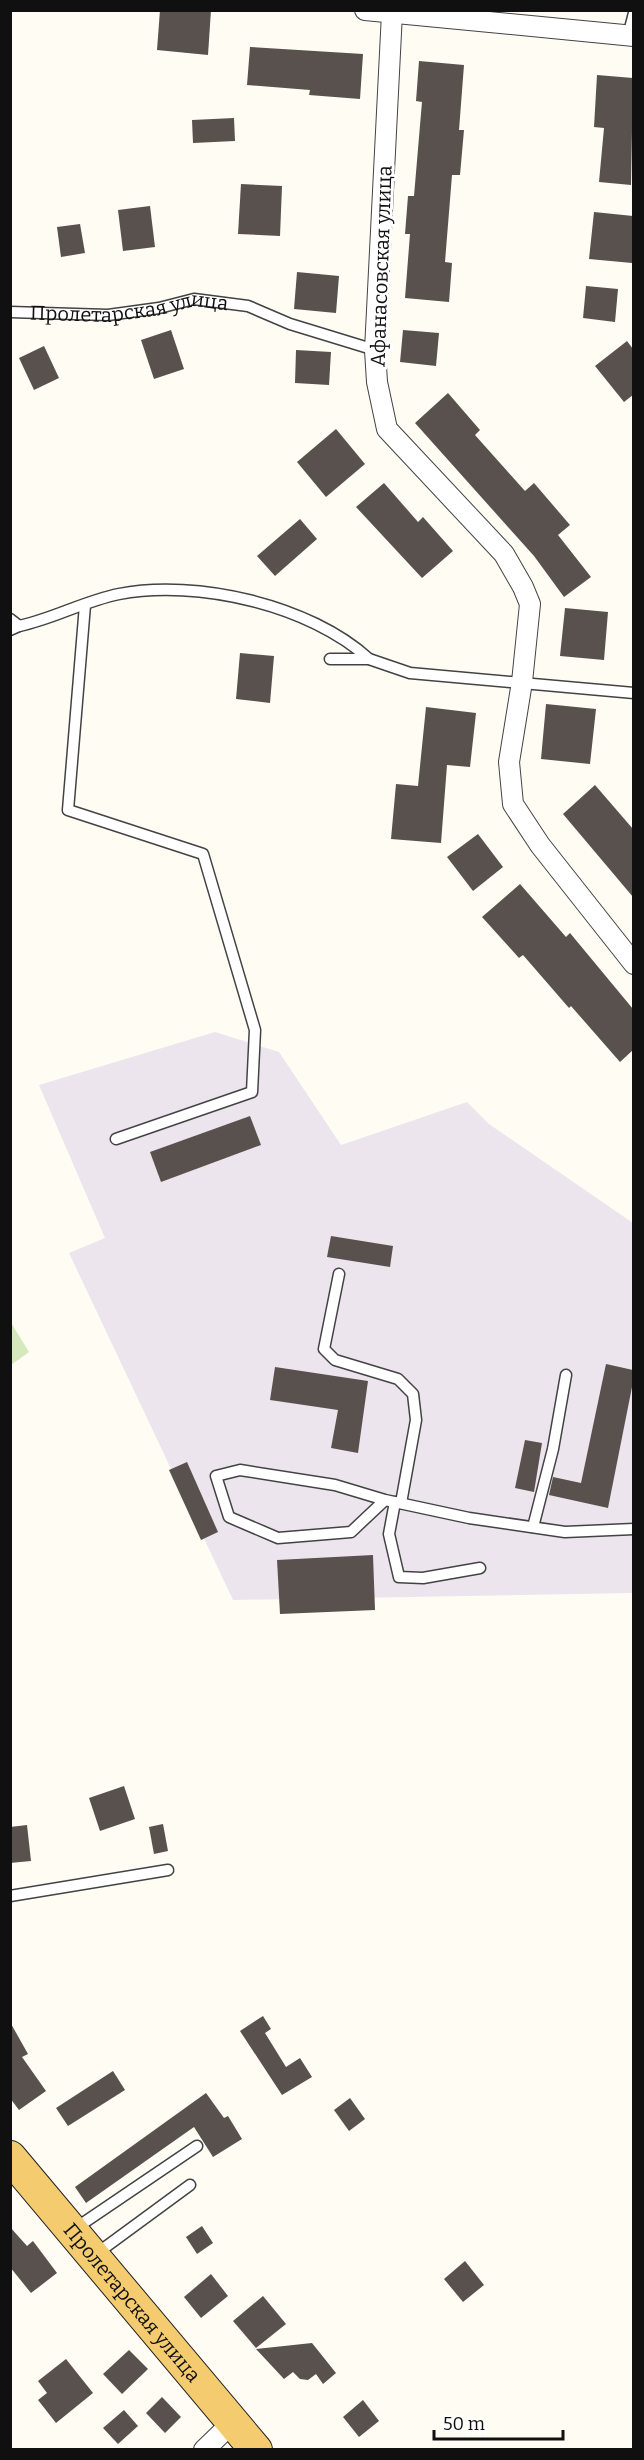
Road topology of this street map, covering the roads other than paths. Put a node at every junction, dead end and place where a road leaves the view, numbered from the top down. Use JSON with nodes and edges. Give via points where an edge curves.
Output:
{"nodes":[{"id":1,"x":365,"y":10,"type":"edge"},
{"id":2,"x":392,"y":13,"type":"junction"},
{"id":3,"x":633,"y":13,"type":"edge"},
{"id":4,"x":631,"y":36,"type":"edge"},
{"id":5,"x":10,"y":312,"type":"edge"},
{"id":6,"x":375,"y":350,"type":"junction"},
{"id":7,"x":85,"y":605,"type":"junction"},
{"id":8,"x":13,"y":625,"type":"edge"},
{"id":9,"x":330,"y":659,"type":"dead end"},
{"id":10,"x":369,"y":659,"type":"junction"},
{"id":11,"x":522,"y":682,"type":"junction"},
{"id":12,"x":633,"y":693,"type":"edge"},
{"id":13,"x":633,"y":964,"type":"edge"},
{"id":14,"x":116,"y":1139,"type":"dead end"},
{"id":15,"x":339,"y":1274,"type":"dead end"},
{"id":16,"x":566,"y":1375,"type":"dead end"},
{"id":17,"x":394,"y":1502,"type":"junction"},
{"id":18,"x":533,"y":1527,"type":"junction"},
{"id":19,"x":633,"y":1529,"type":"edge"},
{"id":20,"x":480,"y":1568,"type":"dead end"},
{"id":21,"x":168,"y":1870,"type":"dead end"},
{"id":22,"x":10,"y":1896,"type":"edge"},
{"id":23,"x":197,"y":2146,"type":"dead end"},
{"id":24,"x":10,"y":2157,"type":"edge"},
{"id":25,"x":190,"y":2186,"type":"dead end"},
{"id":26,"x":72,"y":2230,"type":"junction"},
{"id":27,"x":94,"y":2256,"type":"junction"},
{"id":28,"x":233,"y":2422,"type":"junction"},
{"id":29,"x":204,"y":2450,"type":"edge"},
{"id":30,"x":256,"y":2450,"type":"edge"}],
"edges":[{"from":1,"to":2,"type":"street"},
{"from":2,"to":4,"type":"street"},
{"from":2,"to":6,"type":"street","name":"Афанасовская улица"},
{"from":3,"to":4,"type":"lane"},
{"from":5,"to":6,"type":"lane","name":"Пролетарская улица","via":[[108,315],[194,299],[248,306],[290,324]]},
{"from":6,"to":11,"type":"street","name":"Афанасовская улица","via":[[387,429],[504,554],[523,587],[530,603]]},
{"from":7,"to":8,"type":"lane","via":[[45,621]]},
{"from":7,"to":10,"type":"lane","via":[[119,594],[200,590],[315,622],[347,639]]},
{"from":7,"to":14,"type":"lane","via":[[68,810],[202,854],[255,1030],[252,1092]]},
{"from":9,"to":10,"type":"lane"},
{"from":10,"to":11,"type":"lane","via":[[410,673]]},
{"from":11,"to":12,"type":"lane"},
{"from":11,"to":13,"type":"street","name":"Афанасовская улица","via":[[508,762],[513,804]]},
{"from":15,"to":17,"type":"lane","via":[[324,1349],[335,1360],[398,1379],[413,1394],[416,1420]]},
{"from":16,"to":18,"type":"lane"},
{"from":17,"to":17,"type":"lane","via":[[335,1485],[240,1470],[216,1476],[229,1517],[278,1538],[351,1532]]},
{"from":17,"to":18,"type":"lane"},
{"from":17,"to":20,"type":"lane","via":[[390,1534],[399,1577],[423,1578]]},
{"from":18,"to":19,"type":"lane","via":[[565,1532]]},
{"from":21,"to":22,"type":"lane"},
{"from":23,"to":26,"type":"lane"},
{"from":24,"to":26,"type":"main road","name":"Пролетарская улица"},
{"from":25,"to":27,"type":"lane"},
{"from":26,"to":27,"type":"main road","name":"Пролетарская улица"},
{"from":27,"to":28,"type":"main road","name":"Пролетарская улица"},
{"from":28,"to":29,"type":"street"},
{"from":28,"to":30,"type":"main road","name":"Пролетарская улица"}]}
